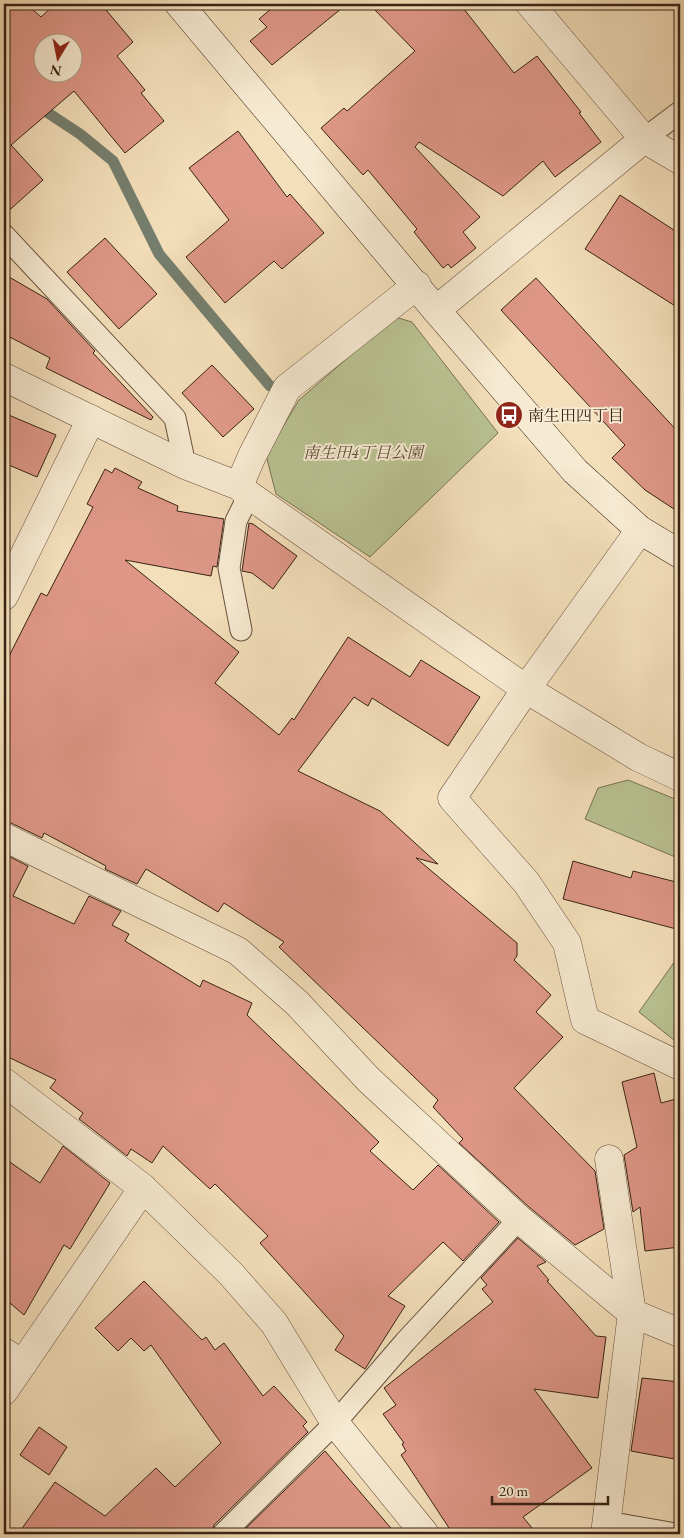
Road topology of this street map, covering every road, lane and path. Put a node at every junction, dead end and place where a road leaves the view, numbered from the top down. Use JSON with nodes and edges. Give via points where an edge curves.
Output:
{"nodes":[{"id":1,"x":179,"y":4,"type":"edge"},
{"id":2,"x":530,"y":4,"type":"edge"},
{"id":3,"x":680,"y":112,"type":"edge"},
{"id":4,"x":644,"y":139,"type":"junction"},
{"id":5,"x":680,"y":160,"type":"edge"},
{"id":6,"x":4,"y":235,"type":"edge"},
{"id":7,"x":417,"y":286,"type":"junction"},
{"id":8,"x":436,"y":310,"type":"junction"},
{"id":9,"x":4,"y":377,"type":"edge"},
{"id":10,"x":91,"y":419,"type":"junction"},
{"id":11,"x":185,"y":465,"type":"junction"},
{"id":12,"x":244,"y":491,"type":"junction"},
{"id":13,"x":640,"y":530,"type":"junction"},
{"id":14,"x":680,"y":554,"type":"edge"},
{"id":15,"x":4,"y":596,"type":"edge"},
{"id":16,"x":241,"y":630,"type":"dead end"},
{"id":17,"x":526,"y":689,"type":"junction"},
{"id":18,"x":680,"y":777,"type":"edge"},
{"id":19,"x":4,"y":837,"type":"edge"},
{"id":20,"x":680,"y":1066,"type":"edge"},
{"id":21,"x":4,"y":1082,"type":"edge"},
{"id":22,"x":609,"y":1159,"type":"dead end"},
{"id":23,"x":143,"y":1188,"type":"junction"},
{"id":24,"x":519,"y":1219,"type":"junction"},
{"id":25,"x":632,"y":1313,"type":"junction"},
{"id":26,"x":680,"y":1333,"type":"edge"},
{"id":27,"x":13,"y":1358,"type":"edge"},
{"id":28,"x":4,"y":1391,"type":"edge"},
{"id":29,"x":335,"y":1423,"type":"junction"},
{"id":30,"x":606,"y":1528,"type":"edge"},
{"id":31,"x":223,"y":1534,"type":"edge"},
{"id":32,"x":425,"y":1534,"type":"edge"},
{"id":33,"x":676,"y":1534,"type":"edge"}],
"edges":[{"from":1,"to":7,"type":"street"},
{"from":2,"to":4,"type":"street"},
{"from":3,"to":4,"type":"lane"},
{"from":4,"to":5,"type":"street"},
{"from":4,"to":8,"type":"street"},
{"from":6,"to":11,"type":"lane","via":[[175,418]]},
{"from":7,"to":8,"type":"street"},
{"from":7,"to":12,"type":"street","via":[[287,388],[252,456]]},
{"from":8,"to":13,"type":"street","via":[[575,471]]},
{"from":9,"to":10,"type":"street"},
{"from":10,"to":11,"type":"street"},
{"from":10,"to":15,"type":"street"},
{"from":11,"to":12,"type":"street"},
{"from":12,"to":16,"type":"lane","via":[[229,568]]},
{"from":12,"to":17,"type":"street"},
{"from":13,"to":14,"type":"street"},
{"from":13,"to":17,"type":"street"},
{"from":17,"to":18,"type":"street","via":[[638,757]]},
{"from":17,"to":20,"type":"street","via":[[452,798],[526,882],[567,943],[585,1020]]},
{"from":19,"to":24,"type":"street","via":[[238,951],[297,1003],[369,1080]]},
{"from":21,"to":23,"type":"street"},
{"from":22,"to":25,"type":"street"},
{"from":23,"to":27,"type":"street"},
{"from":23,"to":29,"type":"street","via":[[231,1274],[274,1323]]},
{"from":24,"to":25,"type":"street"},
{"from":24,"to":29,"type":"lane"},
{"from":25,"to":26,"type":"street"},
{"from":25,"to":30,"type":"street"},
{"from":27,"to":28,"type":"street"},
{"from":29,"to":31,"type":"lane"},
{"from":29,"to":32,"type":"street"},
{"from":30,"to":33,"type":"lane"}]}
